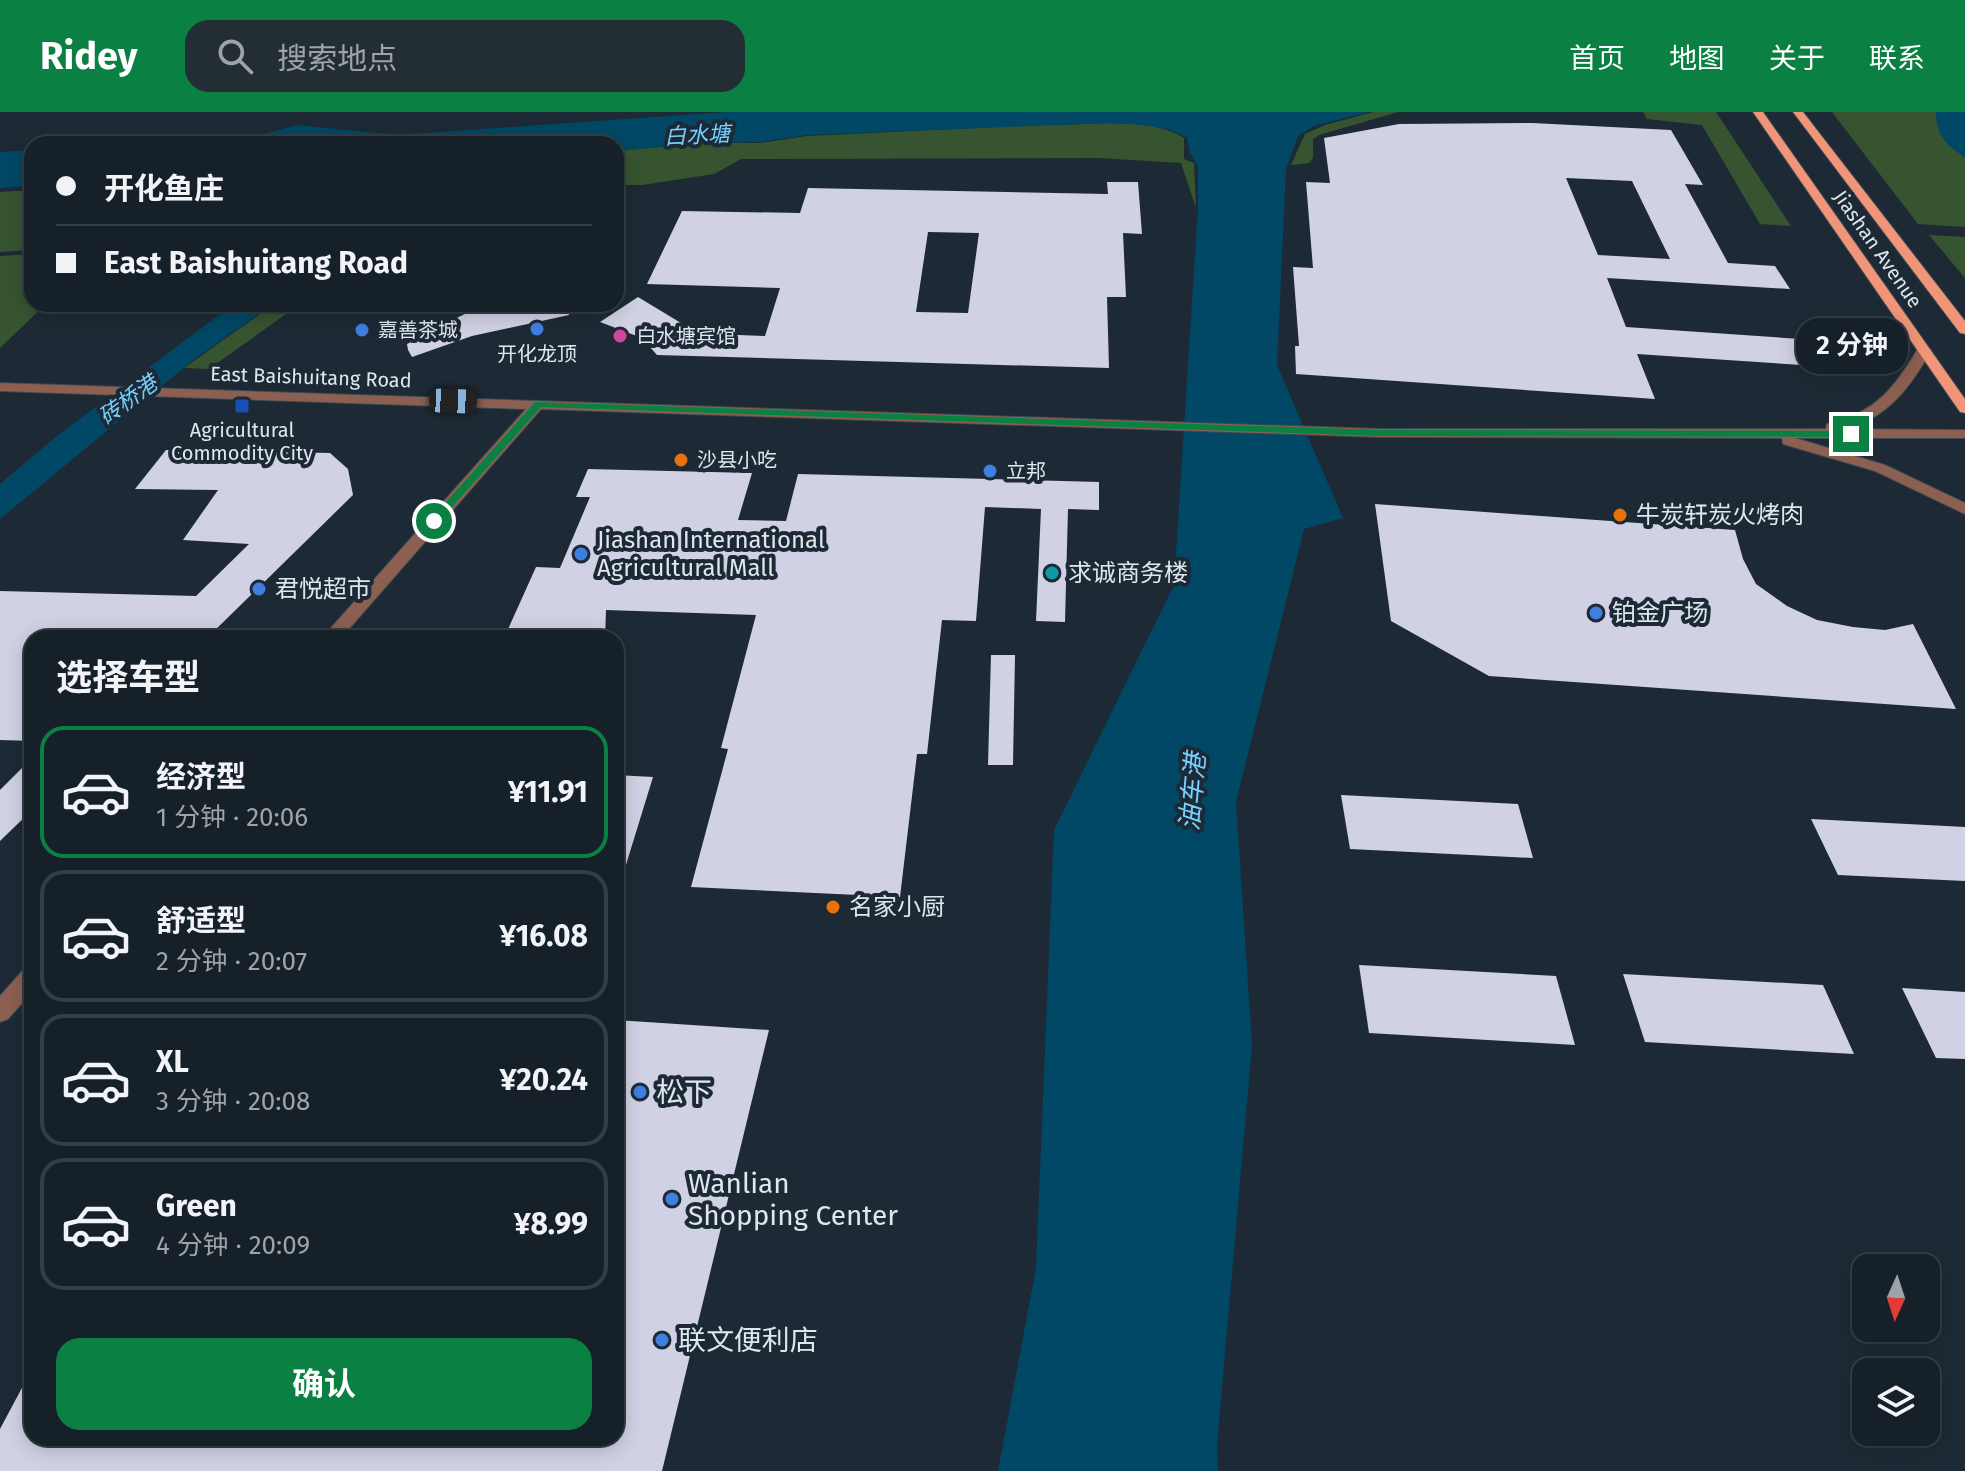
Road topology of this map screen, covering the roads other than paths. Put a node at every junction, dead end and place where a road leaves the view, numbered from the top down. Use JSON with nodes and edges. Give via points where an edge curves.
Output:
{"nodes":[{"id":1,"x":1758,"y":112,"type":"edge"},
{"id":2,"x":1798,"y":112,"type":"edge"},
{"id":3,"x":1965,"y":330,"type":"edge"},
{"id":4,"x":1924,"y":350,"type":"junction"},
{"id":5,"x":0,"y":387,"type":"edge"},
{"id":6,"x":538,"y":404,"type":"junction"},
{"id":7,"x":1965,"y":409,"type":"edge"},
{"id":8,"x":1765,"y":434,"type":"junction"},
{"id":9,"x":1965,"y":434,"type":"edge"},
{"id":10,"x":1965,"y":509,"type":"edge"},
{"id":11,"x":338,"y":630,"type":"edge"},
{"id":12,"x":24,"y":985,"type":"edge"},
{"id":13,"x":0,"y":1012,"type":"edge"}],
"edges":[{"from":1,"to":4,"type":"main road","name":"Jiashan Avenue"},
{"from":2,"to":3,"type":"main road","name":"Jiashan Avenue"},
{"from":4,"to":7,"type":"main road","name":"Jiashan Avenue"},
{"from":4,"to":8,"type":"street","via":[[1909,381],[1877,412],[1841,426]]},
{"from":5,"to":6,"type":"street","name":"East Baishuitang Road"},
{"from":6,"to":8,"type":"street","name":"East Baishuitang Road","via":[[1380,433]]},
{"from":6,"to":11,"type":"street"},
{"from":8,"to":9,"type":"street","name":"East Baishuitang Road"},
{"from":8,"to":10,"type":"street","via":[[1880,468]]},
{"from":12,"to":13,"type":"street"}]}
